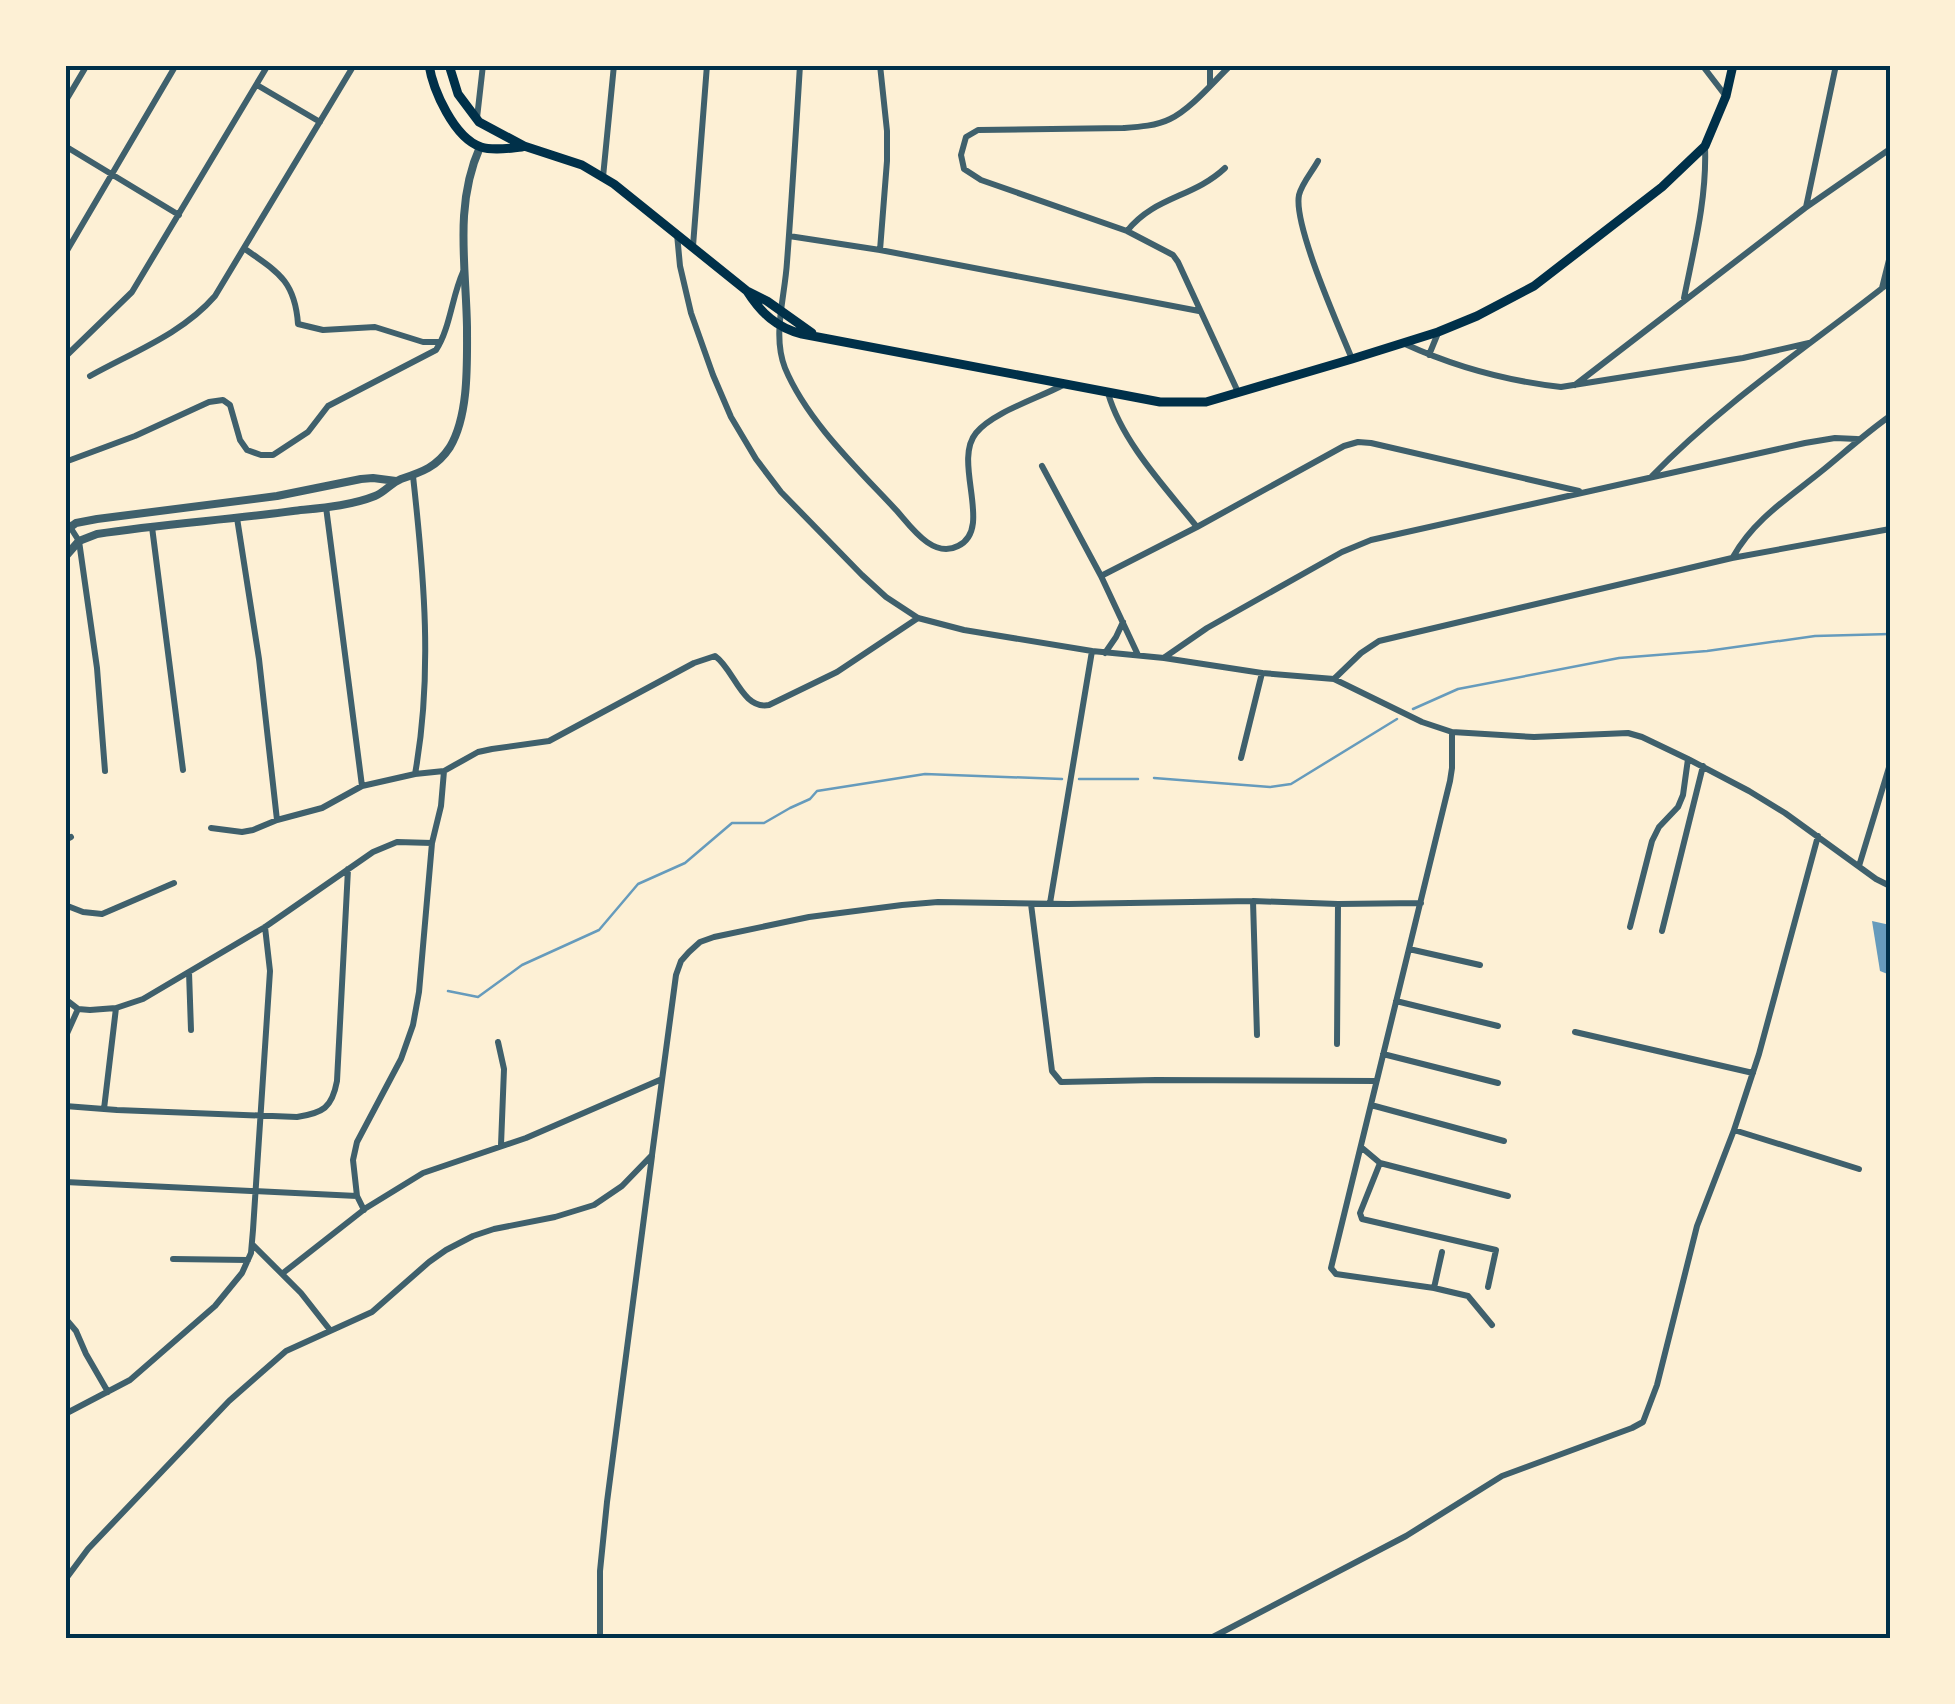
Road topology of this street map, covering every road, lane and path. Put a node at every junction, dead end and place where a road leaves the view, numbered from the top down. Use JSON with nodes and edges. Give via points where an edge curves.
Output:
{"nodes":[{"id":1,"x":87,"y":65,"type":"edge"},
{"id":2,"x":176,"y":65,"type":"edge"},
{"id":3,"x":268,"y":65,"type":"edge"},
{"id":4,"x":354,"y":65,"type":"edge"},
{"id":5,"x":429,"y":65,"type":"edge"},
{"id":6,"x":450,"y":65,"type":"edge"},
{"id":7,"x":482,"y":65,"type":"edge"},
{"id":8,"x":614,"y":65,"type":"edge"},
{"id":9,"x":707,"y":65,"type":"edge"},
{"id":10,"x":800,"y":65,"type":"edge"},
{"id":11,"x":880,"y":65,"type":"edge"},
{"id":12,"x":1210,"y":65,"type":"edge"},
{"id":13,"x":1231,"y":65,"type":"edge"},
{"id":14,"x":1702,"y":65,"type":"edge"},
{"id":15,"x":1733,"y":65,"type":"edge"},
{"id":16,"x":1836,"y":65,"type":"edge"},
{"id":17,"x":256,"y":85,"type":"junction"},
{"id":18,"x":1210,"y":86,"type":"junction"},
{"id":19,"x":1726,"y":96,"type":"junction"},
{"id":20,"x":65,"y":102,"type":"edge"},
{"id":21,"x":477,"y":120,"type":"junction"},
{"id":22,"x":320,"y":122,"type":"junction"},
{"id":23,"x":65,"y":146,"type":"edge"},
{"id":24,"x":524,"y":146,"type":"junction"},
{"id":25,"x":1706,"y":146,"type":"junction"},
{"id":26,"x":480,"y":147,"type":"junction"},
{"id":27,"x":1890,"y":149,"type":"edge"},
{"id":28,"x":1318,"y":161,"type":"dead end"},
{"id":29,"x":1226,"y":168,"type":"dead end"},
{"id":30,"x":112,"y":175,"type":"junction"},
{"id":31,"x":602,"y":177,"type":"junction"},
{"id":32,"x":1805,"y":208,"type":"junction"},
{"id":33,"x":178,"y":215,"type":"junction"},
{"id":34,"x":1127,"y":231,"type":"junction"},
{"id":35,"x":677,"y":233,"type":"junction"},
{"id":36,"x":789,"y":236,"type":"junction"},
{"id":37,"x":693,"y":246,"type":"junction"},
{"id":38,"x":244,"y":249,"type":"junction"},
{"id":39,"x":880,"y":250,"type":"junction"},
{"id":40,"x":65,"y":254,"type":"edge"},
{"id":41,"x":1890,"y":256,"type":"edge"},
{"id":42,"x":463,"y":272,"type":"junction"},
{"id":43,"x":1890,"y":282,"type":"edge"},
{"id":44,"x":1882,"y":289,"type":"junction"},
{"id":45,"x":746,"y":292,"type":"junction"},
{"id":46,"x":1684,"y":299,"type":"junction"},
{"id":47,"x":1200,"y":311,"type":"junction"},
{"id":48,"x":783,"y":312,"type":"junction"},
{"id":49,"x":780,"y":326,"type":"junction"},
{"id":50,"x":1438,"y":332,"type":"junction"},
{"id":51,"x":814,"y":335,"type":"junction"},
{"id":52,"x":442,"y":342,"type":"junction"},
{"id":53,"x":1402,"y":343,"type":"junction"},
{"id":54,"x":1808,"y":343,"type":"junction"},
{"id":55,"x":1429,"y":355,"type":"junction"},
{"id":56,"x":65,"y":358,"type":"edge"},
{"id":57,"x":1352,"y":359,"type":"junction"},
{"id":58,"x":90,"y":376,"type":"dead end"},
{"id":59,"x":1064,"y":385,"type":"junction"},
{"id":60,"x":1575,"y":385,"type":"junction"},
{"id":61,"x":1238,"y":392,"type":"junction"},
{"id":62,"x":1108,"y":393,"type":"junction"},
{"id":63,"x":1890,"y":416,"type":"edge"},
{"id":64,"x":1858,"y":439,"type":"junction"},
{"id":65,"x":65,"y":462,"type":"edge"},
{"id":66,"x":1042,"y":466,"type":"dead end"},
{"id":67,"x":413,"y":476,"type":"junction"},
{"id":68,"x":1651,"y":477,"type":"junction"},
{"id":69,"x":396,"y":481,"type":"junction"},
{"id":70,"x":1585,"y":492,"type":"junction"},
{"id":71,"x":326,"y":507,"type":"junction"},
{"id":72,"x":237,"y":518,"type":"junction"},
{"id":73,"x":67,"y":525,"type":"edge"},
{"id":74,"x":152,"y":527,"type":"junction"},
{"id":75,"x":1197,"y":528,"type":"junction"},
{"id":76,"x":1890,"y":528,"type":"edge"},
{"id":77,"x":79,"y":541,"type":"junction"},
{"id":78,"x":65,"y":557,"type":"edge"},
{"id":79,"x":1732,"y":558,"type":"junction"},
{"id":80,"x":1101,"y":576,"type":"junction"},
{"id":81,"x":918,"y":618,"type":"junction"},
{"id":82,"x":1123,"y":621,"type":"junction"},
{"id":83,"x":1092,"y":651,"type":"junction"},
{"id":84,"x":1105,"y":653,"type":"junction"},
{"id":85,"x":1139,"y":656,"type":"junction"},
{"id":86,"x":1164,"y":658,"type":"junction"},
{"id":87,"x":1262,"y":672,"type":"junction"},
{"id":88,"x":1334,"y":679,"type":"junction"},
{"id":89,"x":1452,"y":732,"type":"junction"},
{"id":90,"x":1241,"y":758,"type":"dead end"},
{"id":91,"x":1688,"y":758,"type":"junction"},
{"id":92,"x":1890,"y":764,"type":"edge"},
{"id":93,"x":1703,"y":766,"type":"junction"},
{"id":94,"x":182,"y":770,"type":"dead end"},
{"id":95,"x":106,"y":771,"type":"dead end"},
{"id":96,"x":444,"y":771,"type":"junction"},
{"id":97,"x":416,"y":774,"type":"junction"},
{"id":98,"x":362,"y":786,"type":"junction"},
{"id":99,"x":277,"y":820,"type":"junction"},
{"id":100,"x":210,"y":828,"type":"dead end"},
{"id":101,"x":1818,"y":836,"type":"junction"},
{"id":102,"x":432,"y":844,"type":"junction"},
{"id":103,"x":1859,"y":866,"type":"junction"},
{"id":104,"x":348,"y":869,"type":"junction"},
{"id":105,"x":174,"y":883,"type":"dead end"},
{"id":106,"x":1890,"y":886,"type":"edge"},
{"id":107,"x":1252,"y":901,"type":"junction"},
{"id":108,"x":1421,"y":903,"type":"junction"},
{"id":109,"x":1031,"y":904,"type":"junction"},
{"id":110,"x":1050,"y":904,"type":"junction"},
{"id":111,"x":1338,"y":904,"type":"junction"},
{"id":112,"x":65,"y":905,"type":"edge"},
{"id":113,"x":265,"y":927,"type":"junction"},
{"id":114,"x":1630,"y":927,"type":"dead end"},
{"id":115,"x":1662,"y":932,"type":"dead end"},
{"id":116,"x":1409,"y":949,"type":"junction"},
{"id":117,"x":1480,"y":965,"type":"dead end"},
{"id":118,"x":189,"y":972,"type":"junction"},
{"id":119,"x":65,"y":1000,"type":"edge"},
{"id":120,"x":1396,"y":1001,"type":"junction"},
{"id":121,"x":78,"y":1008,"type":"junction"},
{"id":122,"x":116,"y":1008,"type":"junction"},
{"id":123,"x":1498,"y":1026,"type":"dead end"},
{"id":124,"x":190,"y":1030,"type":"dead end"},
{"id":125,"x":1576,"y":1032,"type":"dead end"},
{"id":126,"x":1257,"y":1035,"type":"dead end"},
{"id":127,"x":65,"y":1038,"type":"edge"},
{"id":128,"x":498,"y":1042,"type":"dead end"},
{"id":129,"x":1338,"y":1044,"type":"dead end"},
{"id":130,"x":1382,"y":1054,"type":"junction"},
{"id":131,"x":1753,"y":1072,"type":"junction"},
{"id":132,"x":663,"y":1079,"type":"junction"},
{"id":133,"x":1377,"y":1081,"type":"junction"},
{"id":134,"x":1498,"y":1082,"type":"dead end"},
{"id":135,"x":1371,"y":1105,"type":"junction"},
{"id":136,"x":65,"y":1106,"type":"edge"},
{"id":137,"x":104,"y":1109,"type":"junction"},
{"id":138,"x":260,"y":1116,"type":"junction"},
{"id":139,"x":1734,"y":1130,"type":"junction"},
{"id":140,"x":1504,"y":1141,"type":"dead end"},
{"id":141,"x":501,"y":1146,"type":"junction"},
{"id":142,"x":1361,"y":1146,"type":"junction"},
{"id":143,"x":652,"y":1154,"type":"junction"},
{"id":144,"x":1380,"y":1164,"type":"junction"},
{"id":145,"x":1859,"y":1169,"type":"dead end"},
{"id":146,"x":65,"y":1182,"type":"edge"},
{"id":147,"x":255,"y":1192,"type":"junction"},
{"id":148,"x":357,"y":1196,"type":"junction"},
{"id":149,"x":1508,"y":1196,"type":"dead end"},
{"id":150,"x":364,"y":1210,"type":"junction"},
{"id":151,"x":252,"y":1244,"type":"junction"},
{"id":152,"x":1442,"y":1252,"type":"dead end"},
{"id":153,"x":174,"y":1259,"type":"dead end"},
{"id":154,"x":248,"y":1260,"type":"junction"},
{"id":155,"x":284,"y":1273,"type":"junction"},
{"id":156,"x":1488,"y":1287,"type":"dead end"},
{"id":157,"x":1434,"y":1288,"type":"junction"},
{"id":158,"x":65,"y":1318,"type":"edge"},
{"id":159,"x":1492,"y":1324,"type":"dead end"},
{"id":160,"x":330,"y":1330,"type":"junction"},
{"id":161,"x":108,"y":1392,"type":"junction"},
{"id":162,"x":65,"y":1414,"type":"edge"},
{"id":163,"x":65,"y":1580,"type":"edge"},
{"id":164,"x":600,"y":1639,"type":"edge"},
{"id":165,"x":1209,"y":1639,"type":"edge"}],
"edges":[{"from":1,"to":20,"type":"street"},
{"from":2,"to":30,"type":"street"},
{"from":3,"to":17,"type":"street"},
{"from":4,"to":22,"type":"street"},
{"from":5,"to":26,"type":"main road","via":[[448,115]]},
{"from":6,"to":21,"type":"main road","via":[[458,94]]},
{"from":7,"to":21,"type":"street"},
{"from":8,"to":31,"type":"street"},
{"from":9,"to":37,"type":"street"},
{"from":10,"to":36,"type":"street"},
{"from":11,"to":39,"type":"street","via":[[887,131]]},
{"from":12,"to":18,"type":"street"},
{"from":13,"to":18,"type":"street"},
{"from":14,"to":19,"type":"street"},
{"from":15,"to":19,"type":"main road"},
{"from":16,"to":32,"type":"street"},
{"from":17,"to":22,"type":"street"},
{"from":17,"to":33,"type":"street"},
{"from":18,"to":34,"type":"street","via":[[1158,123],[982,130],[966,138],[961,164],[981,180]]},
{"from":19,"to":25,"type":"main road"},
{"from":21,"to":24,"type":"main road"},
{"from":22,"to":38,"type":"street"},
{"from":23,"to":30,"type":"street"},
{"from":24,"to":26,"type":"main road"},
{"from":24,"to":31,"type":"main road"},
{"from":25,"to":46,"type":"street"},
{"from":25,"to":50,"type":"main road","via":[[1534,286]]},
{"from":26,"to":42,"type":"street","via":[[467,181]]},
{"from":27,"to":32,"type":"street"},
{"from":28,"to":57,"type":"street","via":[[1298,206]]},
{"from":29,"to":34,"type":"street","via":[[1147,210]]},
{"from":30,"to":33,"type":"street"},
{"from":30,"to":40,"type":"street"},
{"from":31,"to":35,"type":"main road"},
{"from":32,"to":46,"type":"street"},
{"from":33,"to":56,"type":"street","via":[[128,298]]},
{"from":34,"to":47,"type":"street","via":[[1173,255]]},
{"from":35,"to":37,"type":"main road"},
{"from":35,"to":81,"type":"street","via":[[691,314],[731,417],[756,459],[842,555]]},
{"from":36,"to":39,"type":"street"},
{"from":36,"to":48,"type":"street"},
{"from":37,"to":45,"type":"main road"},
{"from":38,"to":52,"type":"street","via":[[284,277],[298,324],[323,330],[375,327]]},
{"from":38,"to":58,"type":"street","via":[[193,318]]},
{"from":39,"to":47,"type":"street"},
{"from":41,"to":44,"type":"street"},
{"from":42,"to":52,"type":"street"},
{"from":42,"to":67,"type":"street","via":[[462,414],[438,462]]},
{"from":43,"to":44,"type":"street"},
{"from":44,"to":54,"type":"street"},
{"from":45,"to":48,"type":"main road"},
{"from":45,"to":49,"type":"main road"},
{"from":46,"to":60,"type":"street"},
{"from":47,"to":61,"type":"street"},
{"from":48,"to":49,"type":"street"},
{"from":48,"to":51,"type":"main road"},
{"from":49,"to":51,"type":"main road"},
{"from":49,"to":59,"type":"street","via":[[786,370],[830,438],[916,533],[938,548],[963,544],[973,526],[968,472],[974,435]]},
{"from":50,"to":53,"type":"main road"},
{"from":50,"to":55,"type":"street"},
{"from":51,"to":59,"type":"main road"},
{"from":52,"to":65,"type":"street","via":[[328,406],[308,432],[272,455],[247,450],[222,400]]},
{"from":53,"to":55,"type":"street"},
{"from":53,"to":57,"type":"main road"},
{"from":54,"to":60,"type":"street"},
{"from":54,"to":68,"type":"street"},
{"from":55,"to":60,"type":"street","via":[[1541,384]]},
{"from":57,"to":61,"type":"main road"},
{"from":59,"to":62,"type":"main road"},
{"from":61,"to":62,"type":"main road","via":[[1179,404]]},
{"from":62,"to":75,"type":"street","via":[[1126,434]]},
{"from":63,"to":64,"type":"street"},
{"from":64,"to":68,"type":"street","via":[[1806,443]]},
{"from":64,"to":79,"type":"street","via":[[1758,523]]},
{"from":66,"to":80,"type":"street"},
{"from":67,"to":69,"type":"street"},
{"from":67,"to":97,"type":"street","via":[[425,603]]},
{"from":68,"to":70,"type":"street"},
{"from":69,"to":71,"type":"street","via":[[377,495]]},
{"from":69,"to":73,"type":"street","via":[[361,479]]},
{"from":70,"to":75,"type":"street","via":[[1358,442]]},
{"from":70,"to":86,"type":"street","via":[[1371,540]]},
{"from":71,"to":72,"type":"street"},
{"from":71,"to":98,"type":"street"},
{"from":72,"to":74,"type":"street"},
{"from":72,"to":99,"type":"street"},
{"from":73,"to":77,"type":"street"},
{"from":74,"to":77,"type":"street"},
{"from":74,"to":94,"type":"street"},
{"from":75,"to":80,"type":"street"},
{"from":76,"to":79,"type":"street"},
{"from":77,"to":78,"type":"street"},
{"from":77,"to":95,"type":"street"},
{"from":79,"to":88,"type":"street","via":[[1379,641]]},
{"from":80,"to":82,"type":"street"},
{"from":81,"to":83,"type":"street"},
{"from":81,"to":96,"type":"street","via":[[837,672],[768,705],[753,704],[724,663],[710,656],[549,741],[478,752]]},
{"from":82,"to":84,"type":"street"},
{"from":82,"to":85,"type":"street"},
{"from":83,"to":84,"type":"street"},
{"from":83,"to":110,"type":"street"},
{"from":84,"to":85,"type":"street"},
{"from":85,"to":86,"type":"street"},
{"from":86,"to":87,"type":"street"},
{"from":87,"to":88,"type":"street"},
{"from":87,"to":90,"type":"street"},
{"from":88,"to":89,"type":"street"},
{"from":89,"to":91,"type":"street","via":[[1628,733]]},
{"from":89,"to":108,"type":"street","via":[[1452,768]]},
{"from":91,"to":93,"type":"street"},
{"from":91,"to":114,"type":"street","via":[[1678,807],[1652,841]]},
{"from":92,"to":103,"type":"street"},
{"from":93,"to":101,"type":"street"},
{"from":93,"to":115,"type":"street"},
{"from":96,"to":97,"type":"street"},
{"from":96,"to":102,"type":"street"},
{"from":97,"to":98,"type":"street"},
{"from":98,"to":99,"type":"street","via":[[322,808]]},
{"from":99,"to":100,"type":"street","via":[[242,832]]},
{"from":101,"to":103,"type":"street"},
{"from":101,"to":131,"type":"street"},
{"from":102,"to":104,"type":"street","via":[[397,842]]},
{"from":102,"to":148,"type":"street","via":[[413,1025],[358,1142]]},
{"from":103,"to":106,"type":"street"},
{"from":104,"to":113,"type":"street"},
{"from":104,"to":138,"type":"street","via":[[335,1092],[317,1113]]},
{"from":105,"to":112,"type":"street","via":[[102,914]]},
{"from":107,"to":110,"type":"street"},
{"from":107,"to":111,"type":"street"},
{"from":107,"to":126,"type":"street"},
{"from":108,"to":111,"type":"street"},
{"from":108,"to":116,"type":"street"},
{"from":109,"to":110,"type":"street"},
{"from":109,"to":132,"type":"street","via":[[902,905],[808,917],[700,942],[676,976]]},
{"from":109,"to":133,"type":"street","via":[[1052,1071],[1062,1082]]},
{"from":111,"to":129,"type":"street"},
{"from":113,"to":118,"type":"street"},
{"from":113,"to":138,"type":"street","via":[[270,971]]},
{"from":116,"to":117,"type":"street"},
{"from":116,"to":120,"type":"street"},
{"from":118,"to":122,"type":"street"},
{"from":118,"to":124,"type":"street"},
{"from":119,"to":121,"type":"street"},
{"from":120,"to":123,"type":"street"},
{"from":120,"to":130,"type":"street"},
{"from":121,"to":122,"type":"street"},
{"from":121,"to":127,"type":"street"},
{"from":122,"to":137,"type":"street"},
{"from":125,"to":131,"type":"street"},
{"from":128,"to":141,"type":"street","via":[[504,1070]]},
{"from":130,"to":133,"type":"street"},
{"from":130,"to":134,"type":"street"},
{"from":131,"to":139,"type":"street"},
{"from":132,"to":141,"type":"street"},
{"from":132,"to":143,"type":"street"},
{"from":133,"to":135,"type":"street"},
{"from":135,"to":140,"type":"street"},
{"from":135,"to":142,"type":"street"},
{"from":136,"to":137,"type":"street"},
{"from":137,"to":138,"type":"street"},
{"from":138,"to":147,"type":"street"},
{"from":139,"to":145,"type":"street"},
{"from":139,"to":165,"type":"street","via":[[1697,1226],[1643,1422],[1502,1476],[1406,1536]]},
{"from":141,"to":150,"type":"street","via":[[423,1173]]},
{"from":142,"to":144,"type":"street"},
{"from":142,"to":157,"type":"street","via":[[1332,1271]]},
{"from":143,"to":160,"type":"street","via":[[594,1205],[472,1236],[429,1262],[372,1312]]},
{"from":143,"to":164,"type":"street","via":[[607,1502]]},
{"from":144,"to":149,"type":"street"},
{"from":144,"to":156,"type":"street","via":[[1362,1219],[1496,1250]]},
{"from":146,"to":147,"type":"street"},
{"from":147,"to":148,"type":"street"},
{"from":147,"to":151,"type":"street"},
{"from":148,"to":150,"type":"street"},
{"from":150,"to":155,"type":"street"},
{"from":151,"to":154,"type":"street"},
{"from":151,"to":155,"type":"street"},
{"from":152,"to":157,"type":"street"},
{"from":153,"to":154,"type":"street"},
{"from":154,"to":161,"type":"street","via":[[215,1306]]},
{"from":155,"to":160,"type":"street"},
{"from":157,"to":159,"type":"street","via":[[1468,1296]]},
{"from":158,"to":161,"type":"street"},
{"from":160,"to":163,"type":"street","via":[[286,1350],[228,1401]]},
{"from":161,"to":162,"type":"street"}]}
